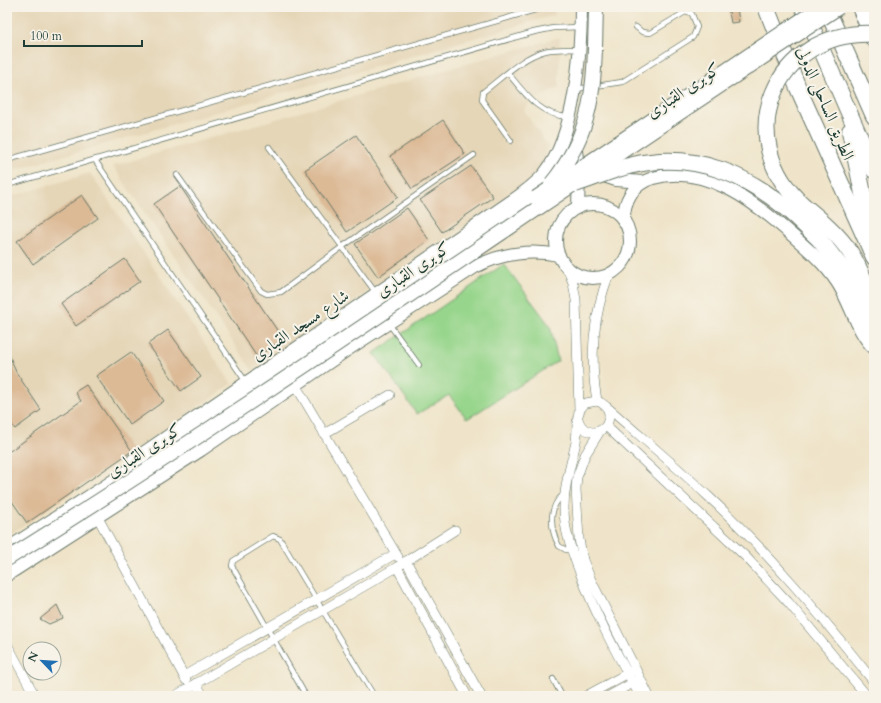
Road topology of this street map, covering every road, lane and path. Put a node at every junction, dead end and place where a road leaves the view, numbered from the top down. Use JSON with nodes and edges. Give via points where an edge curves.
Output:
{"nodes":[{"id":1,"x":546,"y":7,"type":"edge"},
{"id":2,"x":581,"y":7,"type":"edge"},
{"id":3,"x":596,"y":7,"type":"edge"},
{"id":4,"x":766,"y":7,"type":"edge"},
{"id":5,"x":803,"y":7,"type":"edge"},
{"id":6,"x":821,"y":7,"type":"edge"},
{"id":7,"x":826,"y":7,"type":"edge"},
{"id":8,"x":839,"y":7,"type":"edge"},
{"id":9,"x":860,"y":7,"type":"edge"},
{"id":10,"x":581,"y":27,"type":"junction"},
{"id":11,"x":636,"y":27,"type":"dead end"},
{"id":12,"x":874,"y":34,"type":"edge"},
{"id":13,"x":874,"y":40,"type":"edge"},
{"id":14,"x":579,"y":49,"type":"junction"},
{"id":15,"x":508,"y":73,"type":"junction"},
{"id":16,"x":574,"y":89,"type":"junction"},
{"id":17,"x":843,"y":98,"type":"junction"},
{"id":18,"x":874,"y":116,"type":"edge"},
{"id":19,"x":569,"y":117,"type":"junction"},
{"id":20,"x":511,"y":141,"type":"dead end"},
{"id":21,"x":269,"y":148,"type":"dead end"},
{"id":22,"x":474,"y":155,"type":"dead end"},
{"id":23,"x":7,"y":160,"type":"edge"},
{"id":24,"x":95,"y":160,"type":"junction"},
{"id":25,"x":577,"y":160,"type":"junction"},
{"id":26,"x":874,"y":170,"type":"edge"},
{"id":27,"x":177,"y":174,"type":"dead end"},
{"id":28,"x":642,"y":182,"type":"junction"},
{"id":29,"x":575,"y":184,"type":"junction"},
{"id":30,"x":7,"y":185,"type":"edge"},
{"id":31,"x":536,"y":198,"type":"junction"},
{"id":32,"x":578,"y":207,"type":"junction"},
{"id":33,"x":801,"y":212,"type":"junction"},
{"id":34,"x":624,"y":222,"type":"junction"},
{"id":35,"x":342,"y":247,"type":"junction"},
{"id":36,"x":874,"y":248,"type":"edge"},
{"id":37,"x":558,"y":255,"type":"junction"},
{"id":38,"x":874,"y":258,"type":"edge"},
{"id":39,"x":567,"y":267,"type":"junction"},
{"id":40,"x":609,"y":274,"type":"junction"},
{"id":41,"x":376,"y":294,"type":"junction"},
{"id":42,"x":874,"y":302,"type":"edge"},
{"id":43,"x":389,"y":324,"type":"junction"},
{"id":44,"x":874,"y":333,"type":"edge"},
{"id":45,"x":874,"y":348,"type":"edge"},
{"id":46,"x":419,"y":365,"type":"dead end"},
{"id":47,"x":246,"y":382,"type":"junction"},
{"id":48,"x":296,"y":386,"type":"junction"},
{"id":49,"x":390,"y":395,"type":"dead end"},
{"id":50,"x":597,"y":401,"type":"junction"},
{"id":51,"x":607,"y":407,"type":"junction"},
{"id":52,"x":579,"y":415,"type":"junction"},
{"id":53,"x":603,"y":429,"type":"junction"},
{"id":54,"x":324,"y":434,"type":"junction"},
{"id":55,"x":709,"y":498,"type":"junction"},
{"id":56,"x":698,"y":510,"type":"junction"},
{"id":57,"x":97,"y":516,"type":"junction"},
{"id":58,"x":455,"y":530,"type":"dead end"},
{"id":59,"x":7,"y":543,"type":"edge"},
{"id":60,"x":7,"y":550,"type":"edge"},
{"id":61,"x":395,"y":554,"type":"junction"},
{"id":62,"x":7,"y":560,"type":"edge"},
{"id":63,"x":402,"y":564,"type":"junction"},
{"id":64,"x":7,"y":575,"type":"edge"},
{"id":65,"x":316,"y":599,"type":"junction"},
{"id":66,"x":322,"y":609,"type":"junction"},
{"id":67,"x":267,"y":628,"type":"junction"},
{"id":68,"x":273,"y":638,"type":"junction"},
{"id":69,"x":7,"y":644,"type":"edge"},
{"id":70,"x":631,"y":671,"type":"junction"},
{"id":71,"x":184,"y":676,"type":"junction"},
{"id":72,"x":553,"y":679,"type":"dead end"},
{"id":73,"x":636,"y":681,"type":"junction"},
{"id":74,"x":874,"y":682,"type":"edge"},
{"id":75,"x":190,"y":689,"type":"edge"},
{"id":76,"x":35,"y":696,"type":"edge"},
{"id":77,"x":174,"y":696,"type":"edge"},
{"id":78,"x":203,"y":696,"type":"edge"},
{"id":79,"x":306,"y":696,"type":"edge"},
{"id":80,"x":374,"y":696,"type":"edge"},
{"id":81,"x":467,"y":696,"type":"edge"},
{"id":82,"x":480,"y":696,"type":"edge"},
{"id":83,"x":562,"y":696,"type":"edge"},
{"id":84,"x":586,"y":696,"type":"edge"},
{"id":85,"x":609,"y":696,"type":"edge"},
{"id":86,"x":640,"y":696,"type":"edge"},
{"id":87,"x":649,"y":696,"type":"edge"},
{"id":88,"x":867,"y":696,"type":"edge"}],
"edges":[{"from":1,"to":23,"type":"lane"},
{"from":2,"to":10,"type":"street","name":"شارع مسجد القبارى"},
{"from":3,"to":31,"type":"main road","bridge":true,"via":[[594,77],[588,117],[578,143],[560,173]]},
{"from":4,"to":38,"type":"highway","name":"الطريق الساحلى الدولى","via":[[798,88]]},
{"from":5,"to":17,"type":"highway","name":"الطريق الساحلى الدولى"},
{"from":6,"to":31,"type":"main road","name":"كوبرى القبارى","bridge":true},
{"from":7,"to":18,"type":"highway"},
{"from":8,"to":29,"type":"main road","name":"كوبرى القبارى","bridge":true},
{"from":9,"to":13,"type":"highway"},
{"from":10,"to":14,"type":"street","name":"شارع مسجد القبارى"},
{"from":10,"to":24,"type":"lane","via":[[534,32]]},
{"from":11,"to":16,"type":"lane","via":[[642,32],[650,33],[687,11],[692,14],[697,26],[693,37],[622,82]]},
{"from":12,"to":33,"type":"highway","bridge":true,"via":[[839,37],[817,46],[788,70],[772,97],[767,113],[766,130],[770,156],[775,170]]},
{"from":14,"to":15,"type":"lane","via":[[546,51],[528,58]]},
{"from":14,"to":16,"type":"street","name":"شارع مسجد القبارى"},
{"from":15,"to":19,"type":"lane","via":[[531,101],[551,114]]},
{"from":15,"to":20,"type":"lane","via":[[484,92],[482,100]]},
{"from":16,"to":19,"type":"street","name":"شارع مسجد القبارى"},
{"from":17,"to":26,"type":"highway","name":"الطريق الساحلى الدولى"},
{"from":17,"to":36,"type":"highway"},
{"from":19,"to":25,"type":"street"},
{"from":19,"to":41,"type":"street","name":"شارع مسجد القبارى","via":[[556,154],[538,181]]},
{"from":21,"to":35,"type":"lane"},
{"from":22,"to":35,"type":"lane"},
{"from":24,"to":30,"type":"lane"},
{"from":24,"to":47,"type":"lane"},
{"from":25,"to":28,"type":"street","via":[[608,178]]},
{"from":25,"to":32,"type":"street"},
{"from":27,"to":35,"type":"lane","via":[[261,291],[267,294],[281,292]]},
{"from":28,"to":34,"type":"street","via":[[629,196],[624,209]]},
{"from":28,"to":45,"type":"street","via":[[669,175],[696,178],[728,189],[761,208],[816,257],[831,274]]},
{"from":29,"to":33,"type":"highway","bridge":true,"via":[[645,162],[671,160],[697,163],[746,180]]},
{"from":29,"to":62,"type":"main road","name":"كوبرى القبارى","bridge":true,"via":[[272,388]]},
{"from":31,"to":60,"type":"main road","name":"كوبرى القبارى","via":[[107,486]]},
{"from":32,"to":34,"type":"street","via":[[593,204],[608,208]]},
{"from":32,"to":37,"type":"street","via":[[567,215],[559,227],[556,241]]},
{"from":33,"to":42,"type":"highway","via":[[828,226],[843,243],[856,262]]},
{"from":33,"to":44,"type":"highway","via":[[848,276]]},
{"from":34,"to":40,"type":"street","via":[[629,237],[628,252],[620,265]]},
{"from":35,"to":41,"type":"lane"},
{"from":37,"to":39,"type":"street"},
{"from":37,"to":43,"type":"street","via":[[522,252],[486,262]]},
{"from":39,"to":40,"type":"street","via":[[587,277],[602,277]]},
{"from":39,"to":52,"type":"street","via":[[576,300]]},
{"from":40,"to":50,"type":"street","via":[[599,301],[593,344]]},
{"from":41,"to":47,"type":"street","name":"شارع مسجد القبارى"},
{"from":43,"to":46,"type":"lane"},
{"from":43,"to":48,"type":"street"},
{"from":47,"to":59,"type":"street","name":"شارع مسجد القبارى"},
{"from":48,"to":54,"type":"street"},
{"from":48,"to":57,"type":"street"},
{"from":49,"to":54,"type":"street"},
{"from":50,"to":51,"type":"street"},
{"from":50,"to":52,"type":"street","via":[[586,403]]},
{"from":51,"to":53,"type":"street","via":[[610,414]]},
{"from":51,"to":55,"type":"street"},
{"from":52,"to":53,"type":"street","via":[[582,427],[586,430],[595,432]]},
{"from":52,"to":70,"type":"street","via":[[565,494],[565,528],[592,606]]},
{"from":53,"to":56,"type":"street"},
{"from":53,"to":70,"type":"street","via":[[585,455],[577,477],[578,539],[589,575]]},
{"from":54,"to":61,"type":"street"},
{"from":55,"to":56,"type":"street"},
{"from":55,"to":74,"type":"street","via":[[799,592]]},
{"from":56,"to":88,"type":"street","via":[[788,602]]},
{"from":57,"to":64,"type":"street"},
{"from":57,"to":71,"type":"street"},
{"from":58,"to":63,"type":"street"},
{"from":61,"to":63,"type":"street"},
{"from":61,"to":65,"type":"street"},
{"from":63,"to":66,"type":"street"},
{"from":63,"to":81,"type":"street"},
{"from":63,"to":82,"type":"street"},
{"from":65,"to":66,"type":"lane"},
{"from":65,"to":67,"type":"street"},
{"from":65,"to":67,"type":"lane","via":[[280,539],[273,536],[231,563]]},
{"from":66,"to":68,"type":"street"},
{"from":66,"to":80,"type":"lane"},
{"from":67,"to":68,"type":"lane"},
{"from":67,"to":71,"type":"street"},
{"from":68,"to":75,"type":"street"},
{"from":68,"to":79,"type":"lane"},
{"from":69,"to":76,"type":"street"},
{"from":70,"to":73,"type":"street"},
{"from":70,"to":84,"type":"street"},
{"from":71,"to":75,"type":"street"},
{"from":72,"to":83,"type":"lane"},
{"from":73,"to":85,"type":"street"},
{"from":73,"to":86,"type":"street"},
{"from":73,"to":87,"type":"street"},
{"from":75,"to":77,"type":"street"},
{"from":75,"to":78,"type":"street"}]}
